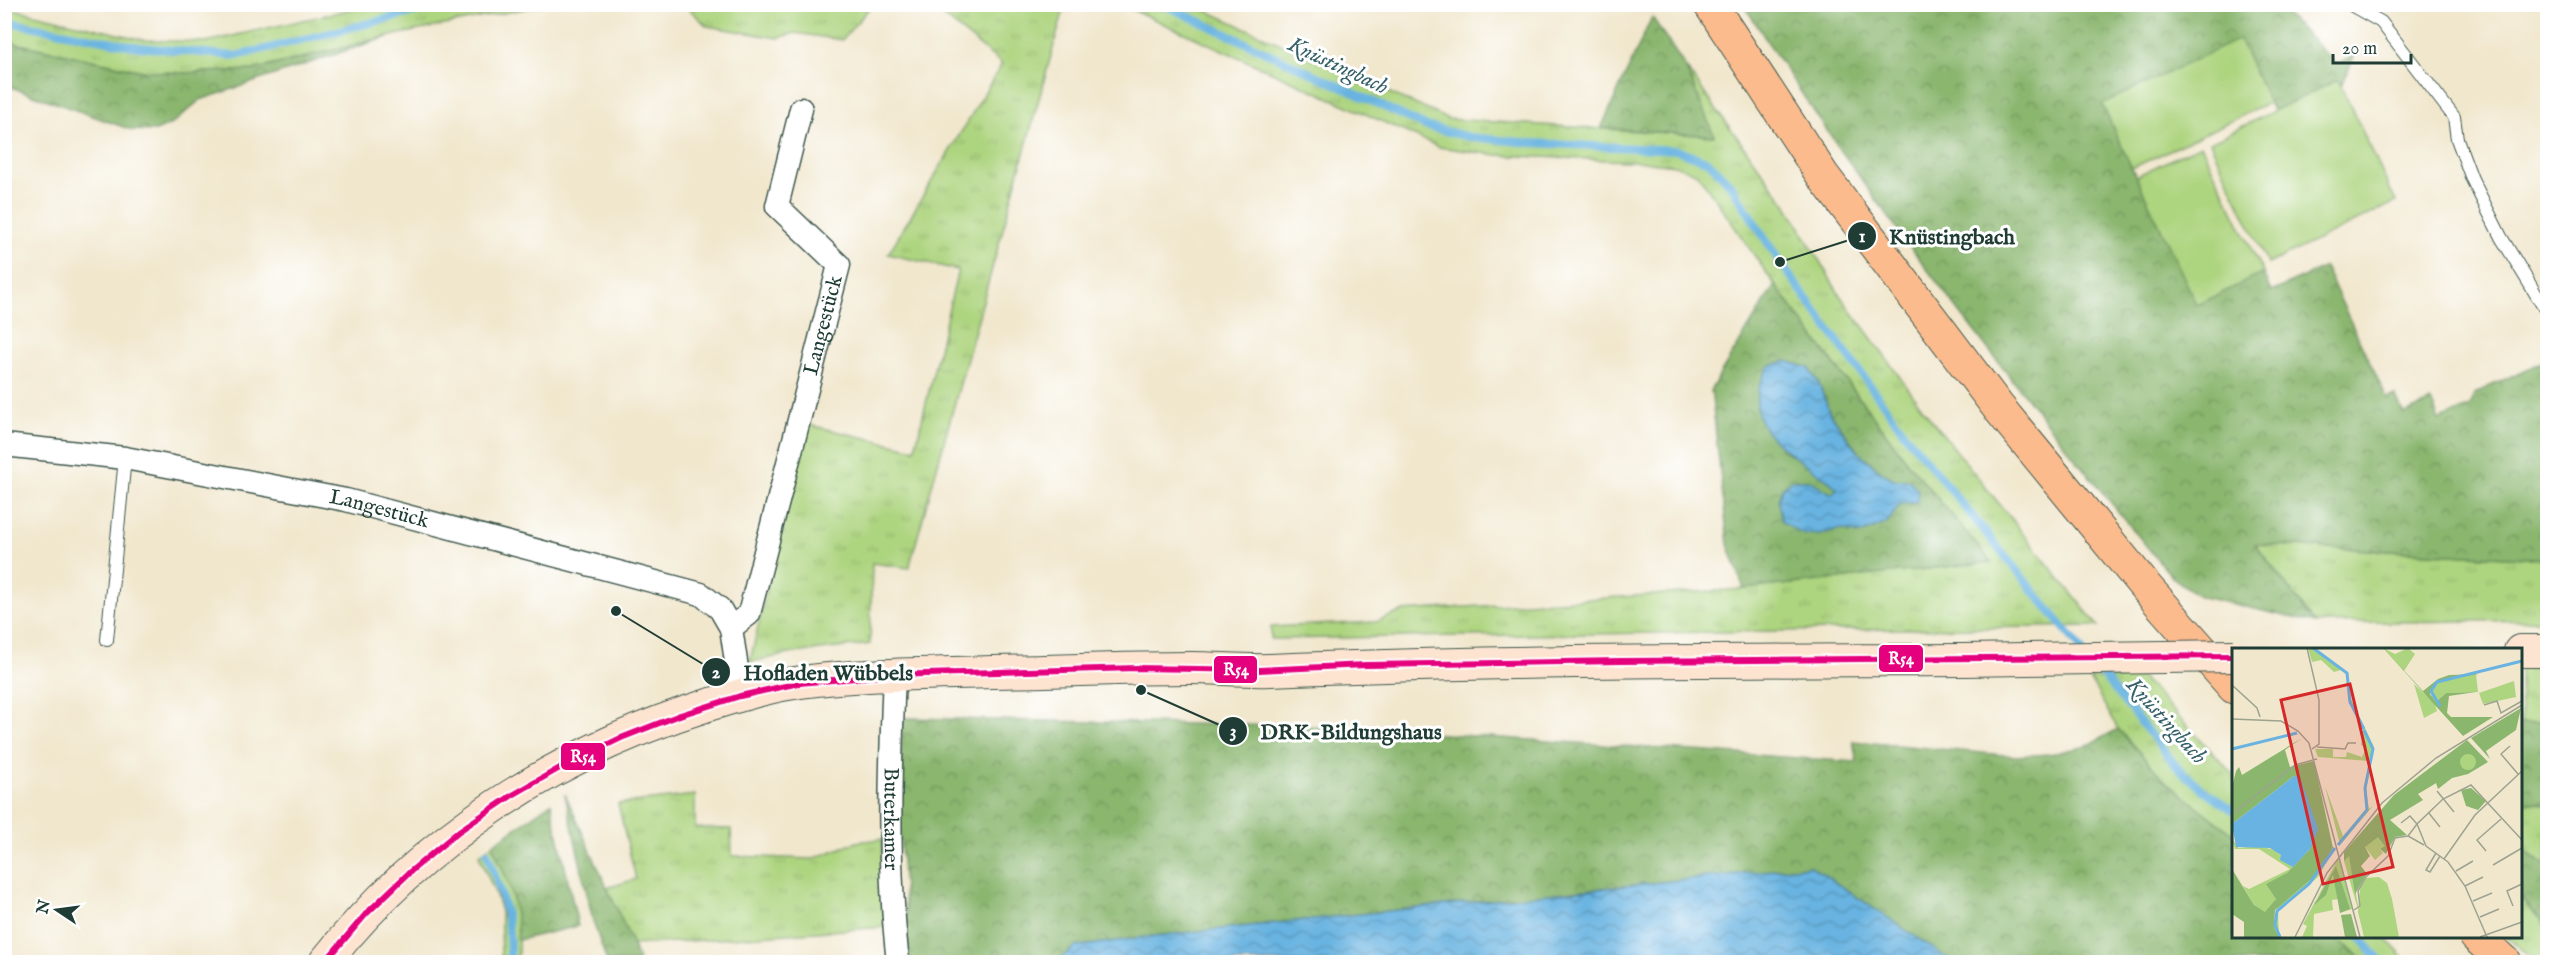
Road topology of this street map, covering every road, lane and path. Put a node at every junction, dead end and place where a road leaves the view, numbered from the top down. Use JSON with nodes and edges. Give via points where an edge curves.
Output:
{"nodes":[{"id":1,"x":1710,"y":4,"type":"edge"},
{"id":2,"x":2349,"y":4,"type":"edge"},
{"id":3,"x":801,"y":109,"type":"dead end"},
{"id":4,"x":2547,"y":314,"type":"edge"},
{"id":5,"x":4,"y":445,"type":"edge"},
{"id":6,"x":125,"y":458,"type":"junction"},
{"id":7,"x":731,"y":628,"type":"junction"},
{"id":8,"x":107,"y":639,"type":"dead end"},
{"id":9,"x":2522,"y":651,"type":"edge"},
{"id":10,"x":2547,"y":651,"type":"edge"},
{"id":11,"x":2232,"y":656,"type":"edge"},
{"id":12,"x":894,"y":675,"type":"junction"},
{"id":13,"x":2232,"y":685,"type":"edge"},
{"id":14,"x":741,"y":695,"type":"junction"},
{"id":15,"x":2477,"y":937,"type":"edge"},
{"id":16,"x":325,"y":963,"type":"edge"},
{"id":17,"x":898,"y":963,"type":"edge"},
{"id":18,"x":2505,"y":963,"type":"edge"}],
"edges":[{"from":1,"to":13,"type":"main road","via":[[1823,176],[1998,407],[2144,585]]},
{"from":2,"to":4,"type":"lane","via":[[2381,22],[2454,117],[2457,139],[2472,179],[2500,237]]},
{"from":3,"to":7,"type":"street","name":"Langestück","via":[[777,206],[839,265],[749,614]]},
{"from":5,"to":6,"type":"street","name":"Langestück"},
{"from":6,"to":7,"type":"street","name":"Langestück","via":[[346,500],[701,594],[720,609]]},
{"from":6,"to":8,"type":"lane"},
{"from":7,"to":14,"type":"street","name":"Langestück"},
{"from":9,"to":10,"type":"main road"},
{"from":11,"to":12,"type":"main road","bridge":true,"via":[[1607,661]]},
{"from":12,"to":14,"type":"main road","via":[[799,682]]},
{"from":12,"to":17,"type":"street","name":"Buterkamer","via":[[890,770],[893,920]]},
{"from":14,"to":16,"type":"main road","via":[[660,720],[525,785],[409,871],[356,924]]},
{"from":15,"to":18,"type":"main road"}]}
